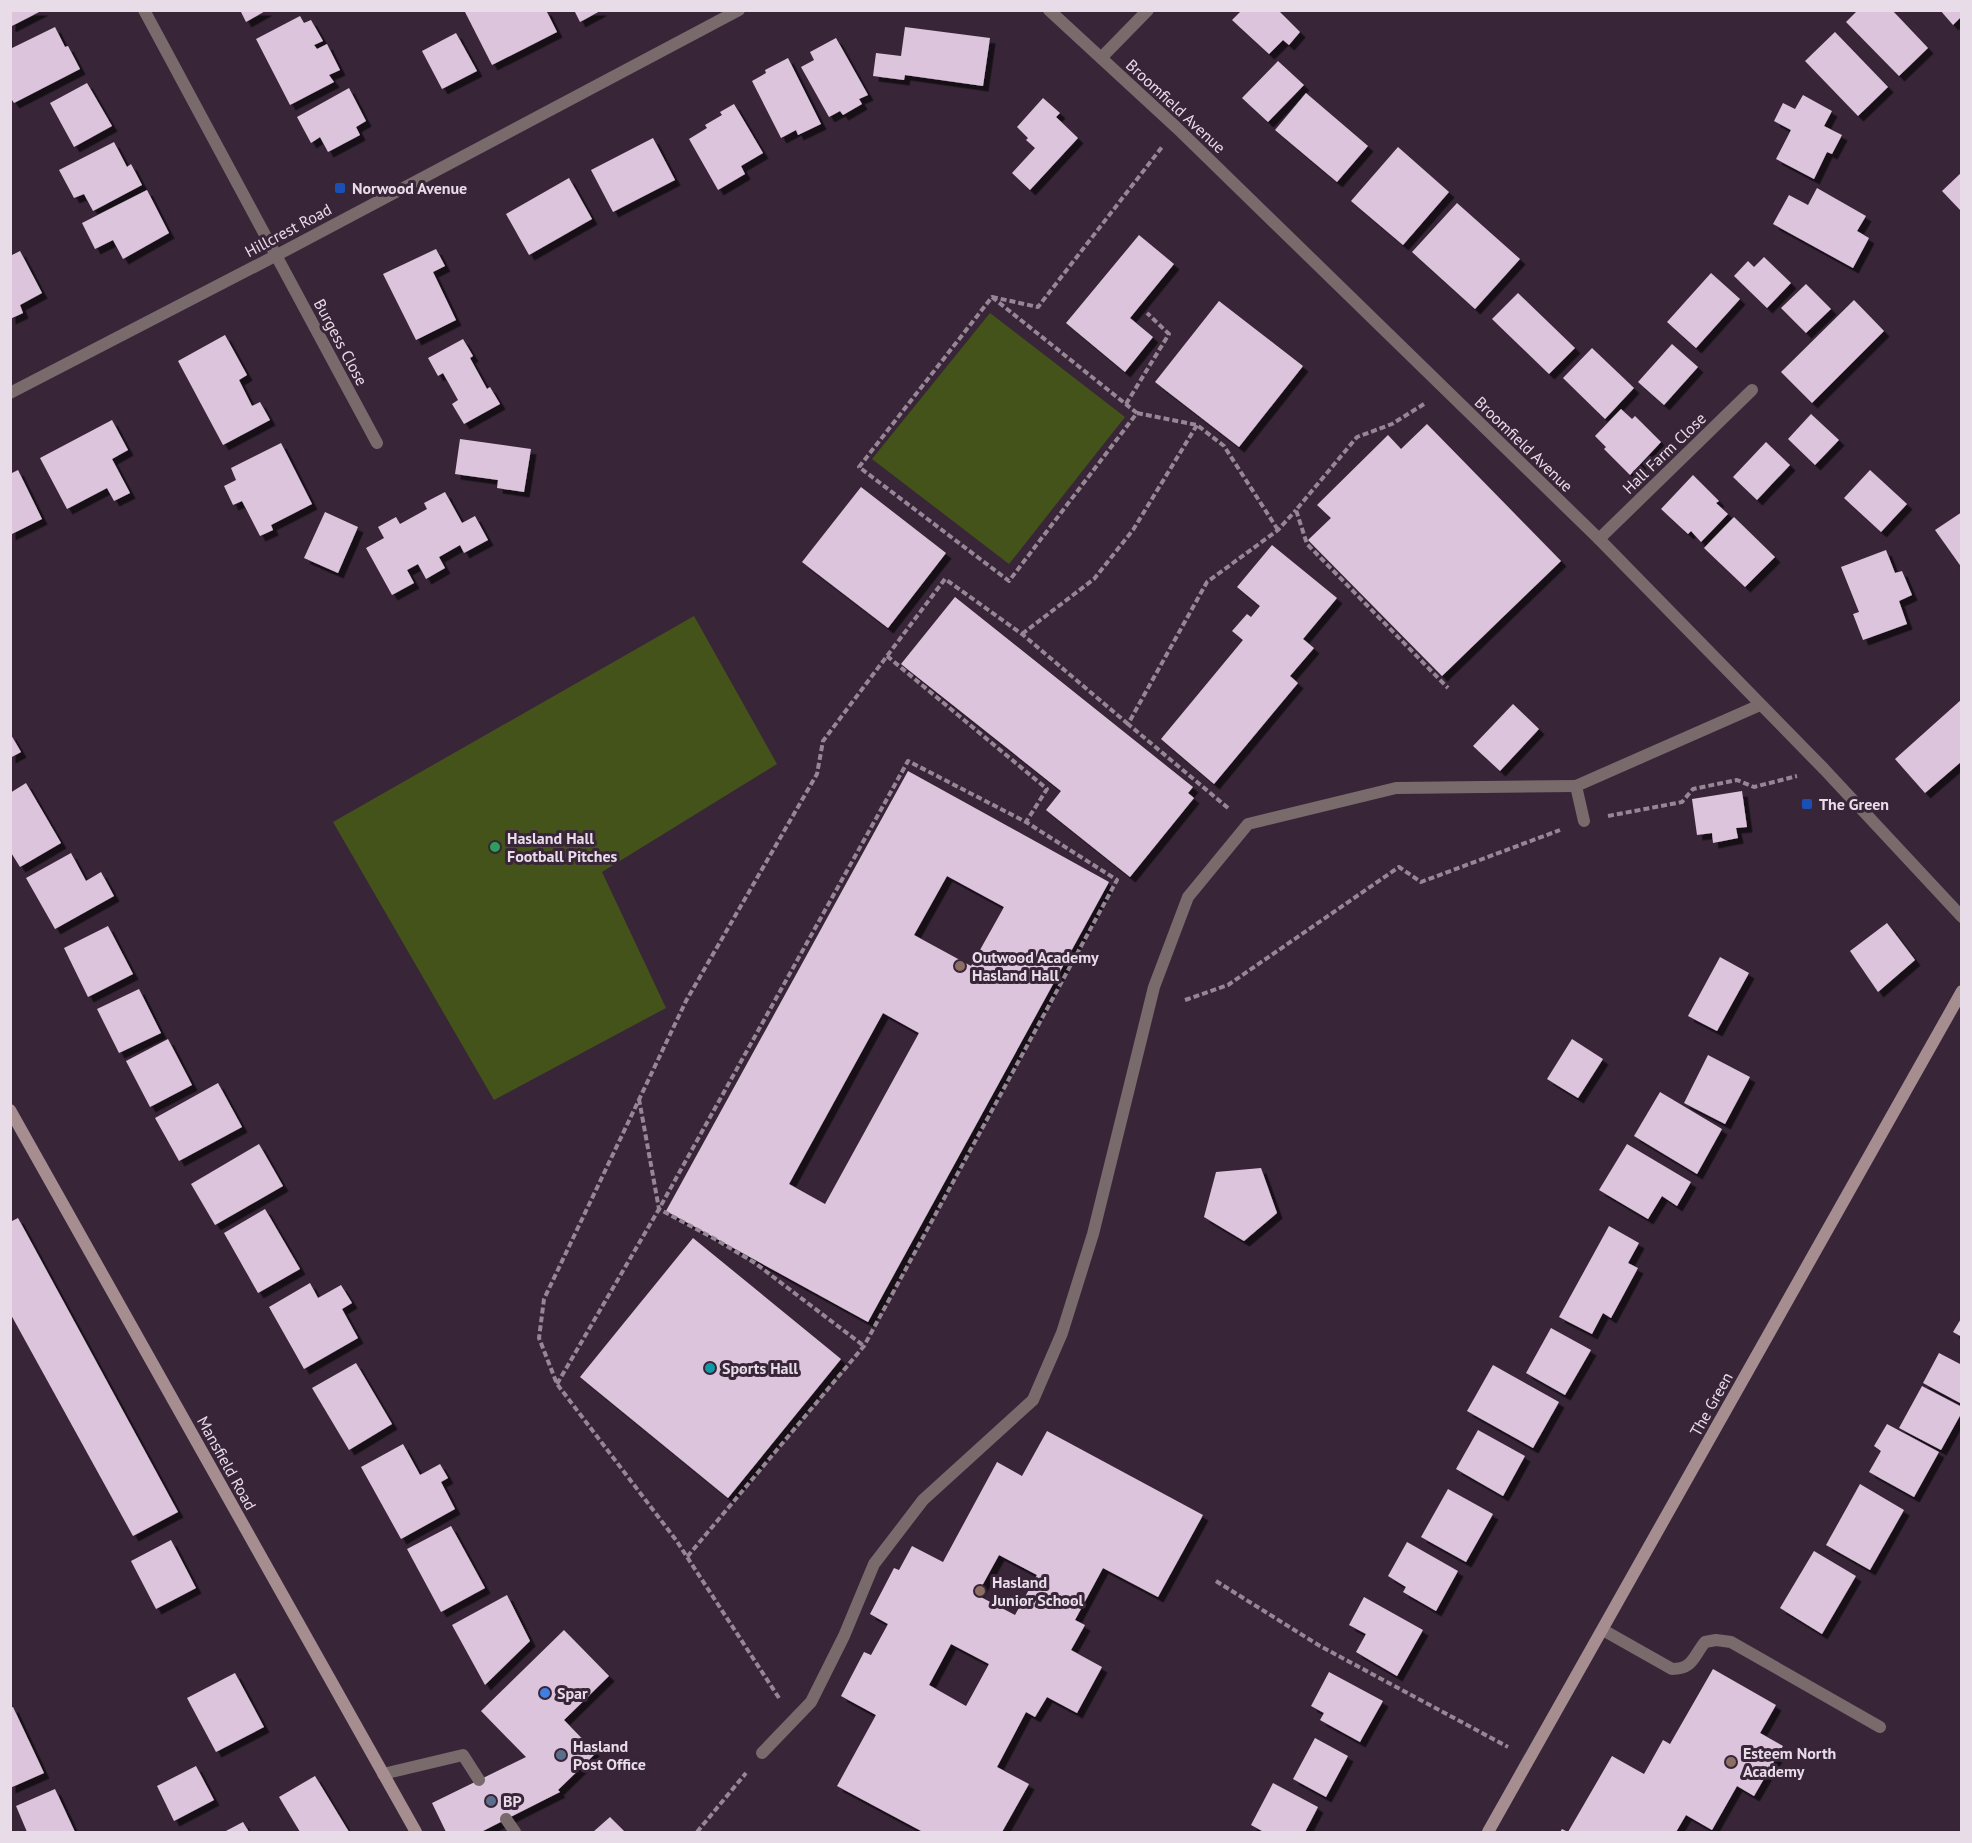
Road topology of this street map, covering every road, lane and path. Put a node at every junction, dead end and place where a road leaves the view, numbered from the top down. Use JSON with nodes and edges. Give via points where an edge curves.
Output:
{"nodes":[{"id":1,"x":144,"y":10,"type":"edge"},
{"id":2,"x":739,"y":10,"type":"edge"},
{"id":3,"x":1049,"y":10,"type":"edge"},
{"id":4,"x":1148,"y":10,"type":"edge"},
{"id":5,"x":1101,"y":58,"type":"junction"},
{"id":6,"x":1177,"y":128,"type":"junction"},
{"id":7,"x":277,"y":255,"type":"junction"},
{"id":8,"x":992,"y":297,"type":"junction"},
{"id":9,"x":1148,"y":313,"type":"dead end"},
{"id":10,"x":1444,"y":390,"type":"junction"},
{"id":11,"x":1752,"y":390,"type":"dead end"},
{"id":12,"x":10,"y":393,"type":"edge"},
{"id":13,"x":1126,"y":404,"type":"junction"},
{"id":14,"x":1137,"y":413,"type":"junction"},
{"id":15,"x":1197,"y":425,"type":"junction"},
{"id":16,"x":377,"y":443,"type":"dead end"},
{"id":17,"x":1296,"y":510,"type":"junction"},
{"id":18,"x":1278,"y":530,"type":"junction"},
{"id":19,"x":1599,"y":539,"type":"junction"},
{"id":20,"x":1022,"y":634,"type":"junction"},
{"id":21,"x":887,"y":656,"type":"junction"},
{"id":22,"x":1448,"y":688,"type":"dead end"},
{"id":23,"x":1760,"y":705,"type":"junction"},
{"id":24,"x":1128,"y":724,"type":"junction"},
{"id":25,"x":1824,"y":769,"type":"junction"},
{"id":26,"x":1576,"y":786,"type":"junction"},
{"id":27,"x":1584,"y":821,"type":"junction"},
{"id":28,"x":1026,"y":822,"type":"junction"},
{"id":29,"x":1248,"y":824,"type":"junction"},
{"id":30,"x":1962,"y":917,"type":"edge"},
{"id":31,"x":1962,"y":991,"type":"edge"},
{"id":32,"x":1185,"y":1000,"type":"dead end"},
{"id":33,"x":639,"y":1098,"type":"junction"},
{"id":34,"x":10,"y":1110,"type":"edge"},
{"id":35,"x":659,"y":1209,"type":"junction"},
{"id":36,"x":864,"y":1346,"type":"junction"},
{"id":37,"x":557,"y":1384,"type":"junction"},
{"id":38,"x":687,"y":1557,"type":"junction"},
{"id":39,"x":1216,"y":1581,"type":"dead end"},
{"id":40,"x":1603,"y":1630,"type":"junction"},
{"id":41,"x":782,"y":1703,"type":"dead end"},
{"id":42,"x":1880,"y":1727,"type":"dead end"},
{"id":43,"x":762,"y":1753,"type":"joint"},
{"id":44,"x":1530,"y":1759,"type":"junction"},
{"id":45,"x":383,"y":1774,"type":"junction"},
{"id":46,"x":479,"y":1780,"type":"dead end"},
{"id":47,"x":506,"y":1819,"type":"dead end"},
{"id":48,"x":416,"y":1833,"type":"edge"},
{"id":49,"x":515,"y":1833,"type":"edge"},
{"id":50,"x":697,"y":1833,"type":"edge"},
{"id":51,"x":1488,"y":1833,"type":"edge"}],
"edges":[{"from":1,"to":7,"type":"street"},
{"from":2,"to":7,"type":"street","name":"Hillcrest Road"},
{"from":3,"to":5,"type":"street","name":"Broomfield Avenue"},
{"from":4,"to":5,"type":"street"},
{"from":5,"to":6,"type":"street","name":"Broomfield Avenue"},
{"from":6,"to":8,"type":"path","via":[[1038,307]]},
{"from":6,"to":10,"type":"street","name":"Broomfield Avenue"},
{"from":7,"to":12,"type":"street","name":"Hillcrest Road"},
{"from":7,"to":16,"type":"street","name":"Burgess Close"},
{"from":8,"to":13,"type":"path"},
{"from":8,"to":14,"type":"path","via":[[859,467],[1009,581]]},
{"from":9,"to":13,"type":"path","via":[[1169,334]]},
{"from":10,"to":17,"type":"path","via":[[1392,424],[1357,437]]},
{"from":10,"to":19,"type":"street","name":"Broomfield Avenue"},
{"from":11,"to":19,"type":"street","name":"Hall Farm Close"},
{"from":13,"to":14,"type":"path"},
{"from":14,"to":15,"type":"path"},
{"from":15,"to":18,"type":"path","via":[[1224,446]]},
{"from":15,"to":20,"type":"path","via":[[1133,530],[1094,579]]},
{"from":17,"to":18,"type":"path"},
{"from":17,"to":22,"type":"path","via":[[1307,544]]},
{"from":18,"to":24,"type":"path","via":[[1207,582]]},
{"from":19,"to":23,"type":"street","name":"Broomfield Avenue"},
{"from":20,"to":21,"type":"path","via":[[945,579]]},
{"from":20,"to":24,"type":"path"},
{"from":21,"to":28,"type":"path","via":[[1047,789]]},
{"from":21,"to":33,"type":"path","via":[[823,741],[817,774],[686,1001]]},
{"from":23,"to":25,"type":"street","name":"Broomfield Avenue"},
{"from":23,"to":26,"type":"street"},
{"from":24,"to":29,"type":"path"},
{"from":25,"to":27,"type":"path","via":[[1754,787],[1737,780],[1693,789],[1682,802]]},
{"from":25,"to":30,"type":"street","name":"Broomfield Avenue"},
{"from":26,"to":27,"type":"street"},
{"from":26,"to":29,"type":"street","via":[[1396,788]]},
{"from":27,"to":32,"type":"path","via":[[1421,882],[1399,867],[1228,985]]},
{"from":28,"to":35,"type":"path","via":[[908,761]]},
{"from":28,"to":36,"type":"path","via":[[1117,879]]},
{"from":29,"to":43,"type":"street","via":[[1188,897],[1154,987],[1093,1234],[1062,1334],[1033,1400],[923,1500],[873,1563],[844,1636],[811,1702]]},
{"from":31,"to":40,"type":"main road","name":"The Green"},
{"from":33,"to":35,"type":"path"},
{"from":33,"to":37,"type":"path","via":[[544,1299],[539,1338]]},
{"from":34,"to":45,"type":"main road","name":"Mansfield Road"},
{"from":35,"to":36,"type":"path","via":[[755,1263]]},
{"from":35,"to":37,"type":"path"},
{"from":36,"to":38,"type":"path"},
{"from":37,"to":38,"type":"path"},
{"from":38,"to":41,"type":"path"},
{"from":39,"to":44,"type":"path","via":[[1320,1646]]},
{"from":40,"to":42,"type":"street","via":[[1672,1669],[1683,1669],[1705,1642],[1731,1642]]},
{"from":40,"to":44,"type":"main road","name":"The Green"},
{"from":43,"to":50,"type":"path"},
{"from":44,"to":51,"type":"main road","name":"The Green"},
{"from":45,"to":46,"type":"street","via":[[463,1755]]},
{"from":45,"to":48,"type":"main road","name":"Mansfield Road"},
{"from":47,"to":49,"type":"street"}]}
